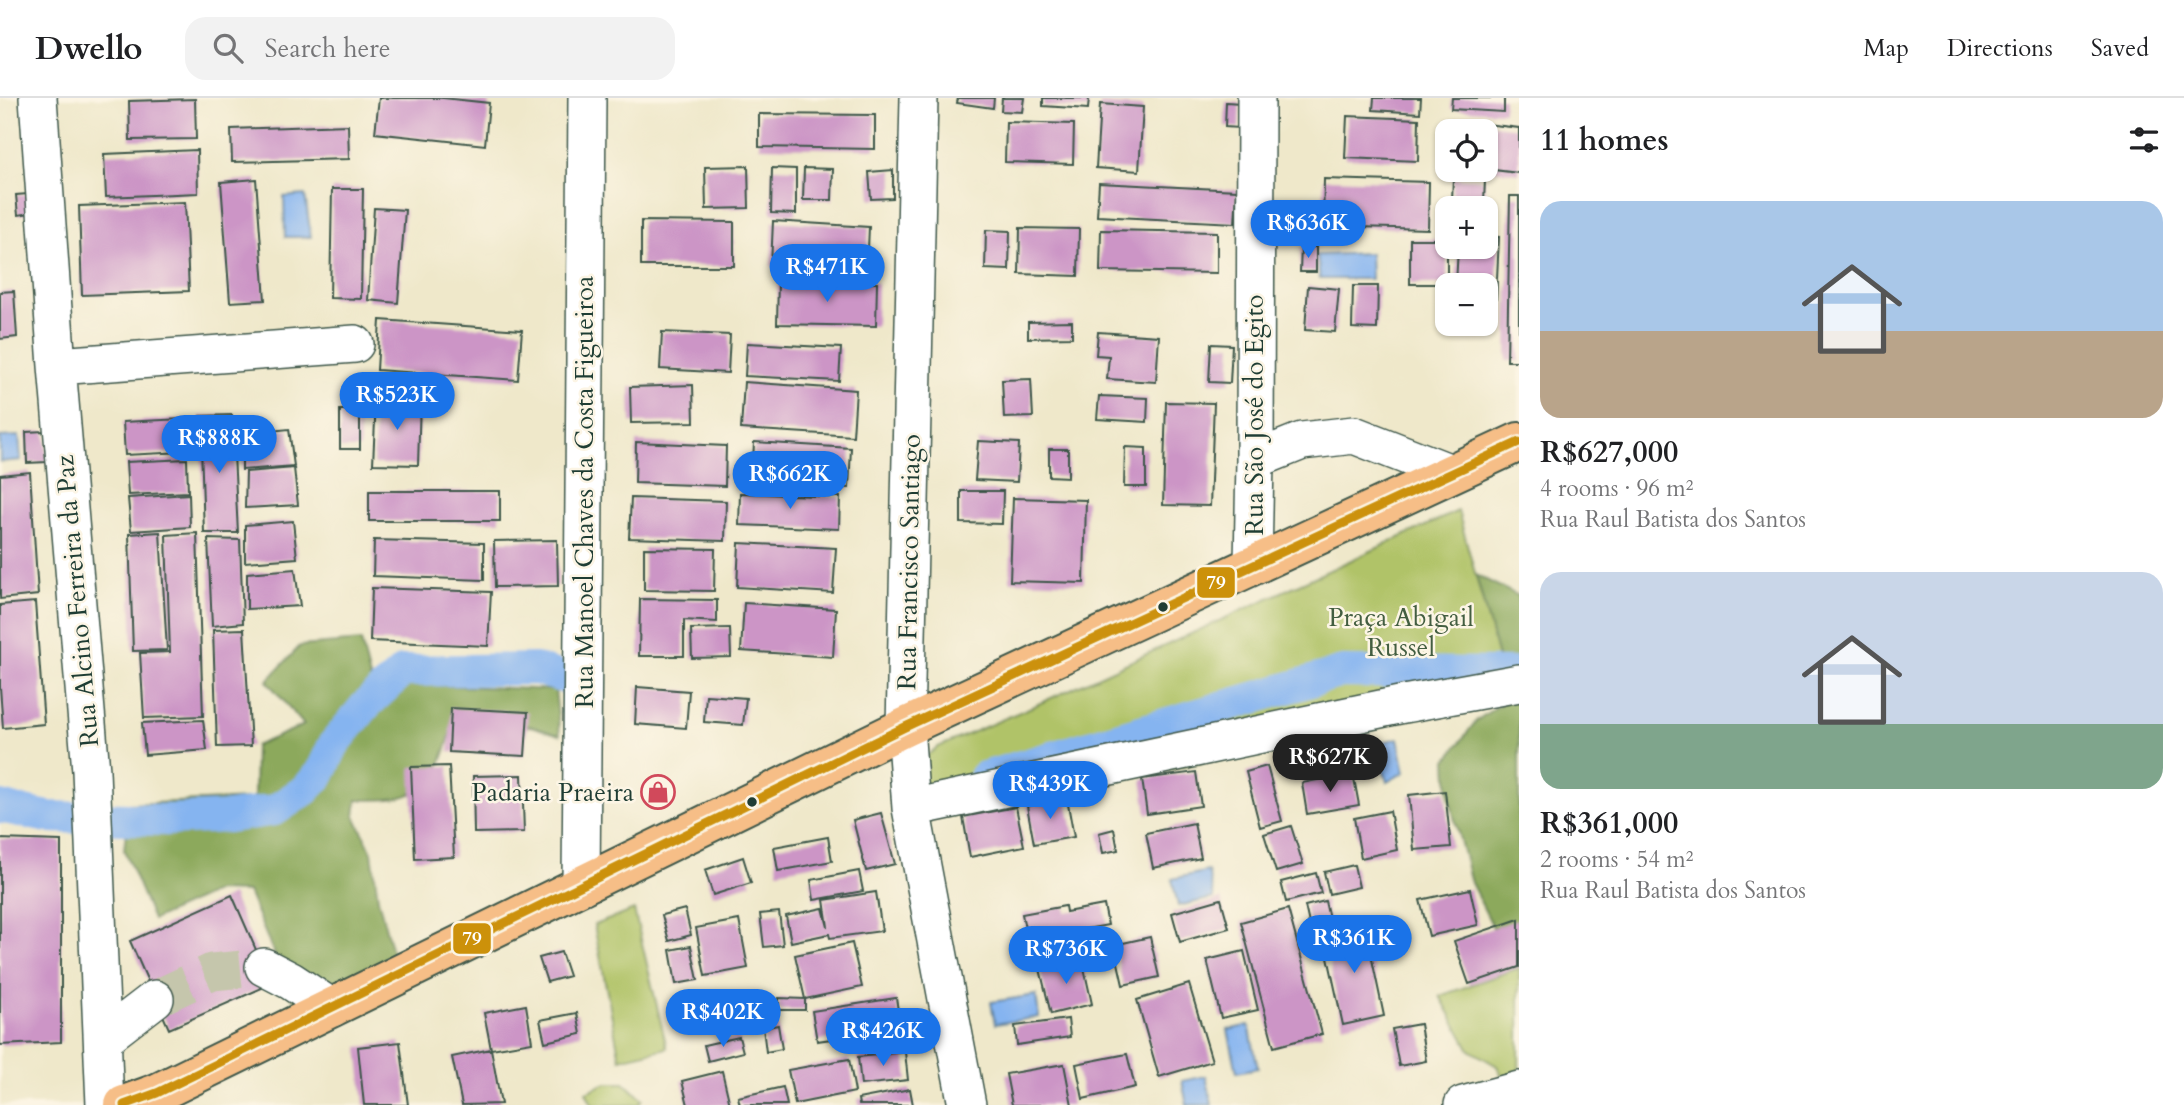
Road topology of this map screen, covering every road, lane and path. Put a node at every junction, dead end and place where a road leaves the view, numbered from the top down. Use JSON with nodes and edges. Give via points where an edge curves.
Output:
{"nodes":[{"id":1,"x":38,"y":98,"type":"edge"},
{"id":2,"x":587,"y":98,"type":"edge"},
{"id":3,"x":919,"y":98,"type":"edge"},
{"id":4,"x":1256,"y":98,"type":"edge"},
{"id":5,"x":355,"y":344,"type":"dead end"},
{"id":6,"x":57,"y":366,"type":"junction"},
{"id":7,"x":1519,"y":442,"type":"edge"},
{"id":8,"x":1255,"y":460,"type":"junction"},
{"id":9,"x":1451,"y":473,"type":"junction"},
{"id":10,"x":1253,"y":564,"type":"junction"},
{"id":11,"x":1519,"y":683,"type":"edge"},
{"id":12,"x":905,"y":727,"type":"junction"},
{"id":13,"x":911,"y":808,"type":"junction"},
{"id":14,"x":581,"y":886,"type":"junction"},
{"id":15,"x":264,"y":967,"type":"tunnel mouth"},
{"id":16,"x":155,"y":999,"type":"tunnel mouth"},
{"id":17,"x":332,"y":1008,"type":"junction"},
{"id":18,"x":103,"y":1039,"type":"junction"},
{"id":19,"x":1519,"y":1090,"type":"edge"},
{"id":20,"x":105,"y":1105,"type":"edge"},
{"id":21,"x":124,"y":1105,"type":"edge"},
{"id":22,"x":967,"y":1105,"type":"edge"},
{"id":23,"x":1463,"y":1105,"type":"edge"}],
"edges":[{"from":1,"to":6,"type":"street","name":"Rua Alcino Ferreira da Paz"},
{"from":2,"to":14,"type":"street","name":"Rua Manoel Chaves da Costa Figueiroa"},
{"from":3,"to":12,"type":"street","name":"Rua Francisco Santiago"},
{"from":4,"to":8,"type":"street","name":"Rua São José do Egito"},
{"from":5,"to":6,"type":"street"},
{"from":6,"to":18,"type":"street","name":"Rua Alcino Ferreira da Paz","via":[[93,813]]},
{"from":7,"to":9,"type":"main road"},
{"from":8,"to":9,"type":"street","via":[[1302,440],[1354,435]]},
{"from":8,"to":10,"type":"street","name":"Rua São José do Egito"},
{"from":9,"to":10,"type":"main road"},
{"from":10,"to":12,"type":"main road"},
{"from":11,"to":13,"type":"street"},
{"from":12,"to":13,"type":"street","name":"Rua Francisco Santiago"},
{"from":12,"to":14,"type":"main road"},
{"from":13,"to":22,"type":"street","name":"Rua Francisco Santiago"},
{"from":14,"to":17,"type":"main road"},
{"from":15,"to":17,"type":"street"},
{"from":16,"to":18,"type":"street"},
{"from":17,"to":21,"type":"main road"},
{"from":18,"to":20,"type":"street","name":"Rua Alcino Ferreira da Paz"},
{"from":19,"to":23,"type":"street"}]}
